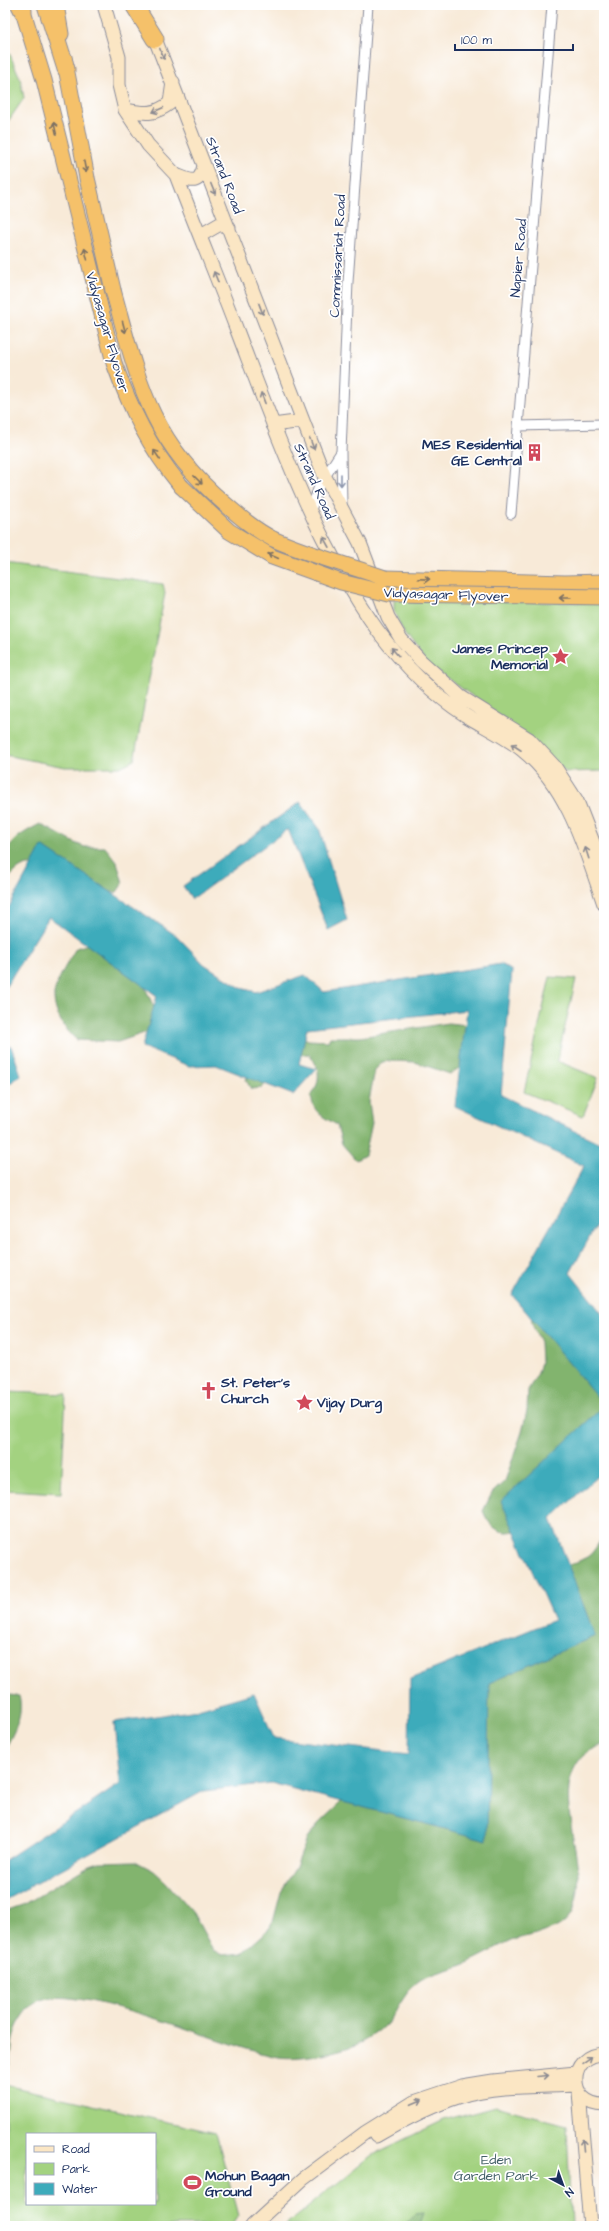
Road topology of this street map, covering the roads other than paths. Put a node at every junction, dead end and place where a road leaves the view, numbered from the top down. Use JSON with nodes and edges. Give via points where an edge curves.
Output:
{"nodes":[{"id":1,"x":46,"y":5,"type":"edge"},
{"id":2,"x":56,"y":5,"type":"edge"},
{"id":3,"x":104,"y":5,"type":"edge"},
{"id":4,"x":134,"y":5,"type":"edge"},
{"id":5,"x":142,"y":5,"type":"edge"},
{"id":6,"x":368,"y":5,"type":"edge"},
{"id":7,"x":552,"y":5,"type":"edge"},
{"id":8,"x":21,"y":7,"type":"edge"},
{"id":9,"x":155,"y":39,"type":"junction"},
{"id":10,"x":66,"y":69,"type":"junction"},
{"id":11,"x":173,"y":82,"type":"junction"},
{"id":12,"x":125,"y":110,"type":"junction"},
{"id":13,"x":204,"y":166,"type":"junction"},
{"id":14,"x":176,"y":175,"type":"junction"},
{"id":15,"x":229,"y":228,"type":"junction"},
{"id":16,"x":201,"y":235,"type":"junction"},
{"id":17,"x":303,"y":420,"type":"junction"},
{"id":18,"x":272,"y":424,"type":"junction"},
{"id":19,"x":604,"y":424,"type":"edge"},
{"id":20,"x":518,"y":426,"type":"junction"},
{"id":21,"x":341,"y":452,"type":"junction"},
{"id":22,"x":324,"y":475,"type":"junction"},
{"id":23,"x":342,"y":509,"type":"junction"},
{"id":24,"x":310,"y":513,"type":"junction"},
{"id":25,"x":511,"y":514,"type":"dead end"},
{"id":26,"x":604,"y":582,"type":"edge"},
{"id":27,"x":604,"y":598,"type":"edge"},
{"id":28,"x":604,"y":870,"type":"edge"},
{"id":29,"x":604,"y":904,"type":"edge"},
{"id":30,"x":604,"y":2054,"type":"edge"},
{"id":31,"x":577,"y":2083,"type":"junction"},
{"id":32,"x":604,"y":2105,"type":"edge"},
{"id":33,"x":252,"y":2226,"type":"edge"},
{"id":34,"x":264,"y":2226,"type":"edge"},
{"id":35,"x":590,"y":2226,"type":"edge"}],
"edges":[{"from":1,"to":10,"type":"highway"},
{"from":2,"to":10,"type":"highway","name":"Vidyasagar Flyover"},
{"from":3,"to":12,"type":"main road","name":"Strand Road","via":[[119,57],[119,85]]},
{"from":4,"to":9,"type":"highway"},
{"from":5,"to":9,"type":"main road","name":"Strand Road"},
{"from":6,"to":21,"type":"street","name":"Commissariat Road","via":[[348,282]]},
{"from":7,"to":20,"type":"street","name":"Napier Road"},
{"from":27,"to":8,"type":"highway","name":"Vidyasagar Flyover","one_way":true,"bridge":true,"via":[[389,594],[341,582],[272,557],[229,531],[181,486],[148,442],[129,404],[114,363],[44,80]]},
{"from":9,"to":11,"type":"main road","name":"Strand Road","one_way":true},
{"from":10,"to":26,"type":"highway","name":"Vidyasagar Flyover","one_way":true,"bridge":true,"via":[[113,290],[139,382],[154,418],[176,454],[196,478],[242,519],[273,538],[385,578]]},
{"from":11,"to":12,"type":"main road","one_way":true,"via":[[170,103],[158,112],[145,114]]},
{"from":11,"to":13,"type":"main road","name":"Strand Road"},
{"from":12,"to":14,"type":"main road","name":"Strand Road","via":[[148,145]]},
{"from":13,"to":14,"type":"main road","via":[[202,175],[197,180]]},
{"from":13,"to":15,"type":"main road","name":"Strand Road","one_way":true},
{"from":14,"to":16,"type":"main road","name":"Strand Road"},
{"from":15,"to":16,"type":"main road","via":[[220,224]]},
{"from":15,"to":17,"type":"main road","name":"Strand Road","one_way":true},
{"from":18,"to":16,"type":"main road","name":"Strand Road","one_way":true},
{"from":17,"to":18,"type":"main road"},
{"from":17,"to":22,"type":"main road","name":"Strand Road","one_way":true},
{"from":18,"to":24,"type":"main road","name":"Strand Road"},
{"from":19,"to":20,"type":"street"},
{"from":20,"to":25,"type":"street","name":"Napier Road"},
{"from":21,"to":22,"type":"street"},
{"from":21,"to":23,"type":"street","name":"Commissariat Road","one_way":true},
{"from":22,"to":23,"type":"main road","name":"Strand Road"},
{"from":22,"to":24,"type":"street"},
{"from":23,"to":28,"type":"main road","name":"Strand Road","via":[[360,543],[388,617],[401,639],[461,697],[529,739],[555,768],[577,801]]},
{"from":29,"to":24,"type":"main road","name":"Strand Road","one_way":true,"via":[[584,844],[563,800],[545,774],[521,749],[463,714],[440,696],[395,652],[358,600]]},
{"from":31,"to":30,"type":"main road","one_way":true,"via":[[584,2060]]},
{"from":31,"to":32,"type":"main road","via":[[590,2103]]},
{"from":33,"to":31,"type":"main road","one_way":true,"via":[[303,2179],[366,2132],[414,2102],[470,2085]]},
{"from":31,"to":34,"type":"main road","via":[[493,2090],[461,2096],[413,2114],[370,2140],[310,2185]]},
{"from":35,"to":31,"type":"main road","one_way":true}]}
